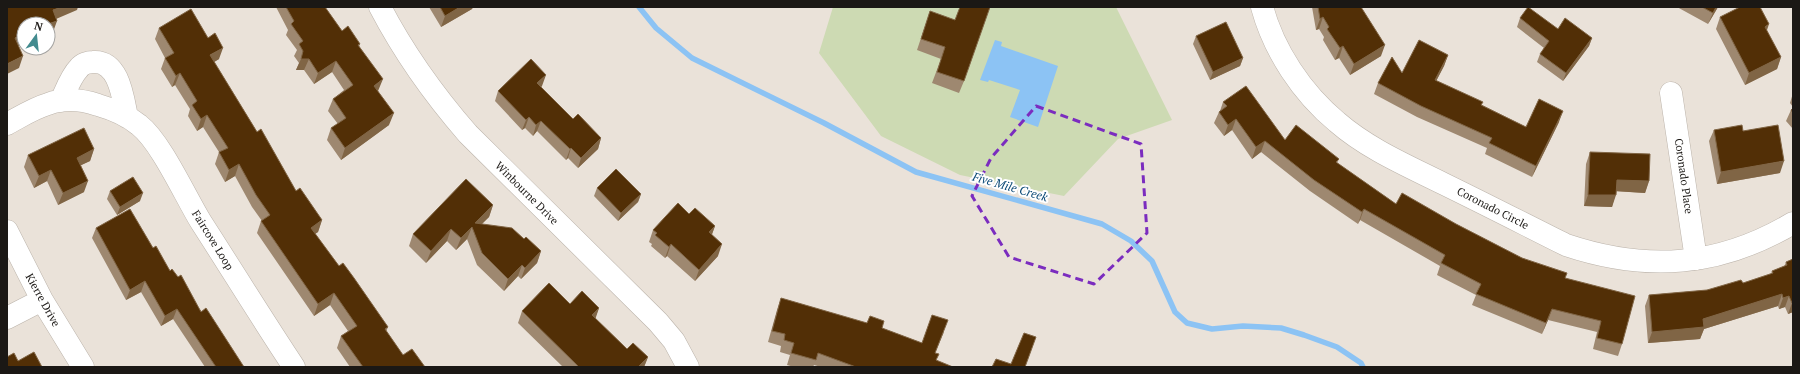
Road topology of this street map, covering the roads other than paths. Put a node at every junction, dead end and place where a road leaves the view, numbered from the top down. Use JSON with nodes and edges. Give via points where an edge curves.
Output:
{"nodes":[{"id":1,"x":380,"y":7,"type":"edge"},
{"id":2,"x":1262,"y":7,"type":"edge"},
{"id":3,"x":1672,"y":93,"type":"dead end"},
{"id":4,"x":61,"y":100,"type":"junction"},
{"id":5,"x":127,"y":117,"type":"junction"},
{"id":6,"x":7,"y":124,"type":"edge"},
{"id":7,"x":1793,"y":223,"type":"edge"},
{"id":8,"x":7,"y":231,"type":"edge"},
{"id":9,"x":1696,"y":259,"type":"junction"},
{"id":10,"x":42,"y":300,"type":"junction"},
{"id":11,"x":7,"y":318,"type":"edge"},
{"id":12,"x":83,"y":367,"type":"edge"},
{"id":13,"x":294,"y":367,"type":"edge"},
{"id":14,"x":688,"y":367,"type":"edge"}],
"edges":[{"from":1,"to":14,"type":"street","name":"Winbourne Drive","via":[[392,31],[445,108],[468,134],[658,322],[674,341]]},
{"from":2,"to":9,"type":"street","name":"Coronado Circle","via":[[1277,47],[1299,82],[1337,123],[1365,142],[1566,245],[1617,259],[1658,262]]},
{"from":3,"to":9,"type":"street","name":"Coronado Place"},
{"from":4,"to":5,"type":"street","name":"Faircove Loop","via":[[91,103]]},
{"from":4,"to":5,"type":"street","via":[[79,67],[98,61],[106,64],[116,76]]},
{"from":4,"to":6,"type":"street","name":"Faircove Loop","via":[[47,104]]},
{"from":5,"to":13,"type":"street","name":"Faircove Loop","via":[[140,125],[156,145]]},
{"from":7,"to":9,"type":"street","name":"Coronado Circle","via":[[1765,239],[1738,249]]},
{"from":8,"to":10,"type":"street","name":"Kierre Drive"},
{"from":10,"to":11,"type":"street"},
{"from":10,"to":12,"type":"street","name":"Kierre Drive"}]}
